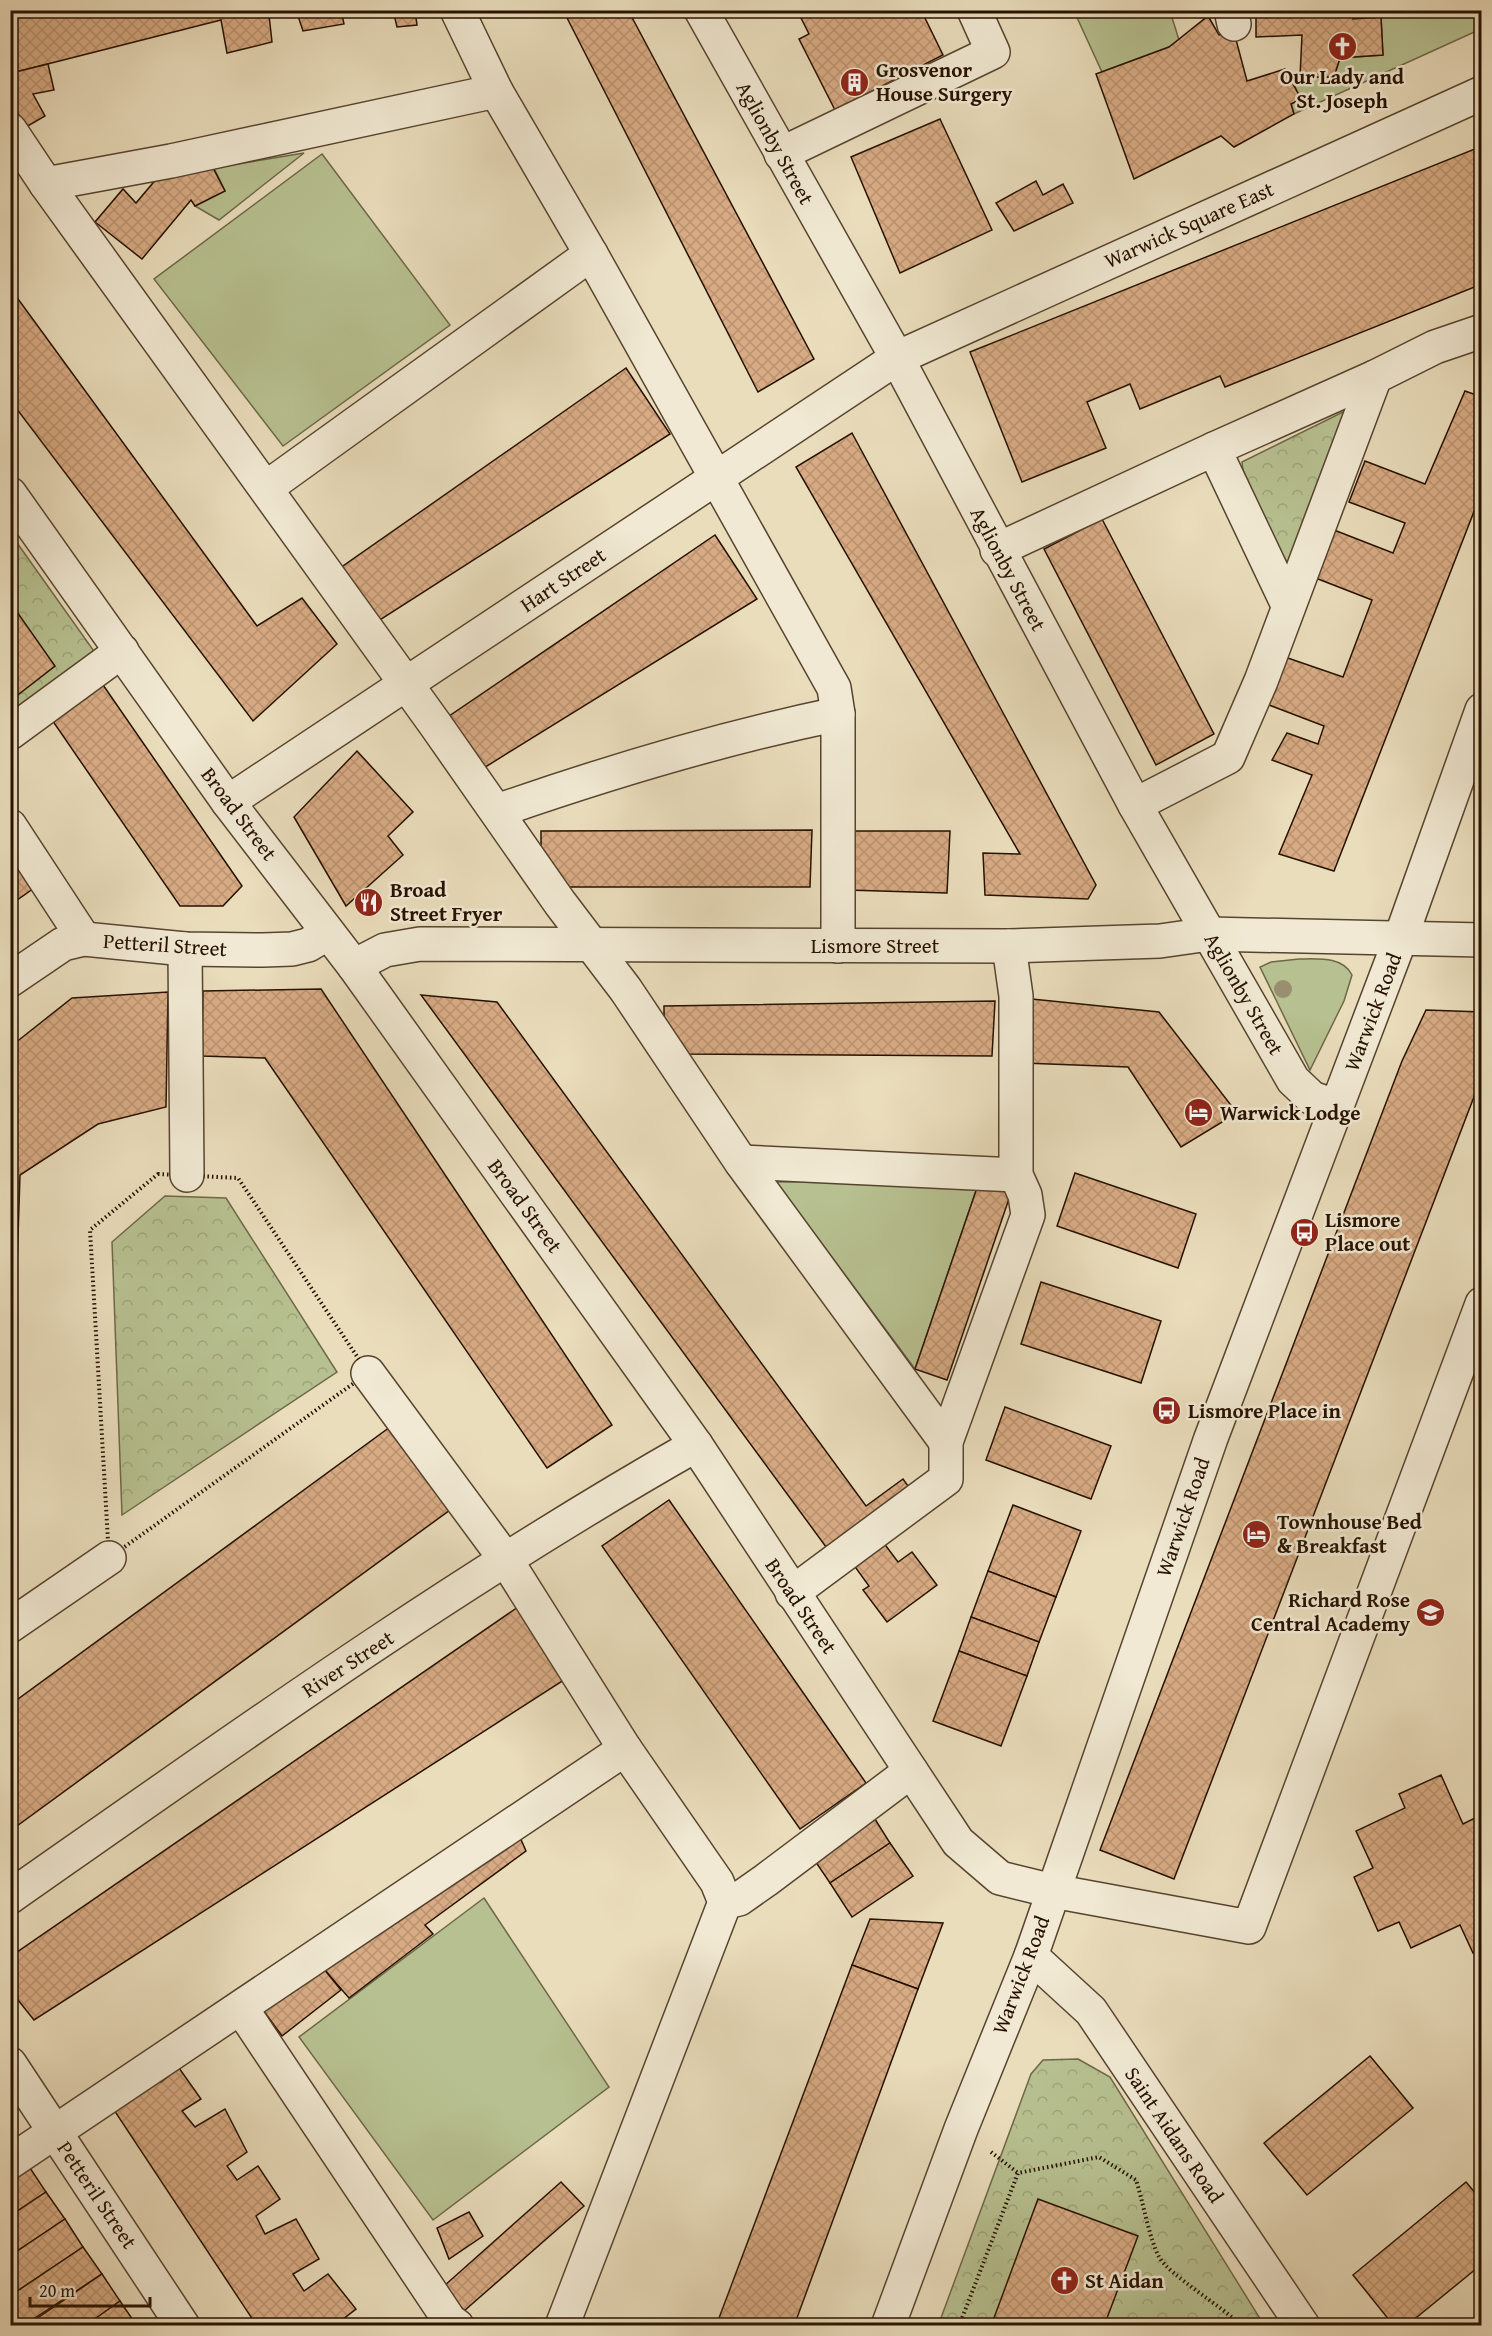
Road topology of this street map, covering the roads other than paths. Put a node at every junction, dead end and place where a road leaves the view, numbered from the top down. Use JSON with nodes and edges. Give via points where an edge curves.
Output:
{"nodes":[{"id":1,"x":457,"y":10,"type":"edge"},
{"id":2,"x":701,"y":10,"type":"edge"},
{"id":3,"x":974,"y":10,"type":"edge"},
{"id":4,"x":496,"y":91,"type":"junction"},
{"id":5,"x":1482,"y":93,"type":"edge"},
{"id":6,"x":10,"y":130,"type":"edge"},
{"id":7,"x":781,"y":154,"type":"junction"},
{"id":8,"x":46,"y":184,"type":"junction"},
{"id":9,"x":591,"y":254,"type":"junction"},
{"id":10,"x":1482,"y":332,"type":"edge"},
{"id":11,"x":897,"y":358,"type":"junction"},
{"id":12,"x":1375,"y":377,"type":"junction"},
{"id":13,"x":1214,"y":449,"type":"junction"},
{"id":14,"x":717,"y":476,"type":"junction"},
{"id":15,"x":266,"y":488,"type":"junction"},
{"id":16,"x":10,"y":494,"type":"edge"},
{"id":17,"x":998,"y":550,"type":"junction"},
{"id":18,"x":1288,"y":605,"type":"junction"},
{"id":19,"x":123,"y":651,"type":"junction"},
{"id":20,"x":407,"y":685,"type":"junction"},
{"id":21,"x":1482,"y":710,"type":"edge"},
{"id":22,"x":838,"y":714,"type":"junction"},
{"id":23,"x":10,"y":733,"type":"edge"},
{"id":24,"x":228,"y":802,"type":"junction"},
{"id":25,"x":1135,"y":805,"type":"junction"},
{"id":26,"x":497,"y":811,"type":"junction"},
{"id":27,"x":10,"y":826,"type":"edge"},
{"id":28,"x":328,"y":933,"type":"junction"},
{"id":29,"x":1209,"y":934,"type":"junction"},
{"id":30,"x":1401,"y":937,"type":"junction"},
{"id":31,"x":84,"y":939,"type":"junction"},
{"id":32,"x":1482,"y":940,"type":"edge"},
{"id":33,"x":590,"y":944,"type":"junction"},
{"id":34,"x":838,"y":946,"type":"junction"},
{"id":35,"x":1009,"y":946,"type":"junction"},
{"id":36,"x":185,"y":949,"type":"junction"},
{"id":37,"x":354,"y":966,"type":"junction"},
{"id":38,"x":10,"y":980,"type":"edge"},
{"id":39,"x":1338,"y":1107,"type":"junction"},
{"id":40,"x":741,"y":1162,"type":"junction"},
{"id":41,"x":187,"y":1175,"type":"road end"},
{"id":42,"x":1016,"y":1176,"type":"junction"},
{"id":43,"x":1482,"y":1304,"type":"edge"},
{"id":44,"x":368,"y":1374,"type":"road end"},
{"id":45,"x":946,"y":1442,"type":"junction"},
{"id":46,"x":696,"y":1445,"type":"junction"},
{"id":47,"x":109,"y":1558,"type":"road end"},
{"id":48,"x":506,"y":1560,"type":"junction"},
{"id":49,"x":792,"y":1593,"type":"junction"},
{"id":50,"x":10,"y":1626,"type":"edge"},
{"id":51,"x":625,"y":1749,"type":"junction"},
{"id":52,"x":911,"y":1771,"type":"junction"},
{"id":53,"x":1053,"y":1891,"type":"junction"},
{"id":54,"x":10,"y":1896,"type":"edge"},
{"id":55,"x":725,"y":1902,"type":"junction"},
{"id":56,"x":1031,"y":1956,"type":"junction"},
{"id":57,"x":241,"y":2007,"type":"junction"},
{"id":58,"x":10,"y":2064,"type":"edge"},
{"id":59,"x":56,"y":2133,"type":"junction"},
{"id":60,"x":10,"y":2162,"type":"edge"},
{"id":61,"x":183,"y":2325,"type":"edge"},
{"id":62,"x":457,"y":2325,"type":"edge"},
{"id":63,"x":562,"y":2325,"type":"edge"},
{"id":64,"x":888,"y":2325,"type":"edge"},
{"id":65,"x":1303,"y":2325,"type":"edge"}],
"edges":[{"from":1,"to":4,"type":"street"},
{"from":2,"to":7,"type":"street","name":"Aglionby Street"},
{"from":3,"to":7,"type":"street","via":[[993,52]]},
{"from":4,"to":8,"type":"street"},
{"from":4,"to":9,"type":"street"},
{"from":5,"to":11,"type":"street","name":"Warwick Square East"},
{"from":6,"to":8,"type":"street"},
{"from":7,"to":11,"type":"street","name":"Aglionby Street"},
{"from":8,"to":15,"type":"street"},
{"from":9,"to":14,"type":"street"},
{"from":9,"to":15,"type":"street"},
{"from":10,"to":12,"type":"street","via":[[1435,347]]},
{"from":11,"to":14,"type":"street","name":"Hart Street"},
{"from":11,"to":17,"type":"street","name":"Aglionby Street"},
{"from":12,"to":13,"type":"street"},
{"from":12,"to":18,"type":"street"},
{"from":13,"to":17,"type":"street"},
{"from":13,"to":18,"type":"street"},
{"from":14,"to":20,"type":"street","name":"Hart Street"},
{"from":14,"to":22,"type":"street","via":[[834,688]]},
{"from":15,"to":20,"type":"street"},
{"from":16,"to":19,"type":"street","name":"Broad Street"},
{"from":17,"to":25,"type":"street","name":"Aglionby Street"},
{"from":18,"to":25,"type":"street","via":[[1228,756]]},
{"from":19,"to":23,"type":"street"},
{"from":19,"to":24,"type":"street","name":"Broad Street"},
{"from":20,"to":24,"type":"street","name":"Hart Street"},
{"from":20,"to":26,"type":"street"},
{"from":21,"to":30,"type":"street","name":"Warwick Road"},
{"from":22,"to":26,"type":"street","via":[[752,732],[576,783]]},
{"from":22,"to":34,"type":"street"},
{"from":24,"to":28,"type":"street","name":"Broad Street"},
{"from":25,"to":29,"type":"street","name":"Aglionby Street"},
{"from":26,"to":33,"type":"street"},
{"from":27,"to":31,"type":"street"},
{"from":28,"to":36,"type":"street","name":"Petteril Street","via":[[292,949]]},
{"from":28,"to":37,"type":"street","name":"Broad Street"},
{"from":29,"to":30,"type":"street","name":"Lismore Street"},
{"from":29,"to":35,"type":"street","name":"Lismore Street","via":[[1160,941]]},
{"from":29,"to":39,"type":"street","name":"Aglionby Street","via":[[1293,1080],[1312,1098]]},
{"from":30,"to":32,"type":"street","name":"Lismore Street"},
{"from":30,"to":39,"type":"street","name":"Warwick Road"},
{"from":31,"to":36,"type":"street","name":"Petteril Street"},
{"from":31,"to":38,"type":"street","name":"Petteril Street","via":[[63,944]]},
{"from":33,"to":34,"type":"street","name":"Lismore Street"},
{"from":33,"to":37,"type":"street","name":"Lismore Street","via":[[420,944],[385,950]]},
{"from":33,"to":40,"type":"street","via":[[626,990]]},
{"from":34,"to":35,"type":"street","name":"Lismore Street"},
{"from":35,"to":42,"type":"street","via":[[1016,996]]},
{"from":36,"to":41,"type":"street"},
{"from":37,"to":46,"type":"street","name":"Broad Street"},
{"from":39,"to":53,"type":"street","name":"Warwick Road","via":[[1211,1438]]},
{"from":40,"to":42,"type":"street"},
{"from":40,"to":45,"type":"street"},
{"from":42,"to":45,"type":"street","via":[[1025,1195],[1028,1215]]},
{"from":43,"to":53,"type":"street","name":"Broad Street","via":[[1249,1927]]},
{"from":44,"to":48,"type":"street"},
{"from":45,"to":49,"type":"street","via":[[946,1479]]},
{"from":46,"to":48,"type":"street","name":"River Street"},
{"from":46,"to":49,"type":"street","name":"Broad Street"},
{"from":47,"to":50,"type":"street"},
{"from":48,"to":51,"type":"street"},
{"from":48,"to":54,"type":"street","name":"River Street","via":[[254,1725]]},
{"from":49,"to":52,"type":"street","name":"Broad Street"},
{"from":51,"to":55,"type":"street","via":[[717,1882]]},
{"from":51,"to":57,"type":"street"},
{"from":52,"to":53,"type":"street","name":"Broad Street","via":[[958,1842],[1000,1878]]},
{"from":52,"to":55,"type":"street","via":[[766,1880],[739,1899]]},
{"from":53,"to":56,"type":"street","name":"Warwick Road"},
{"from":55,"to":63,"type":"street"},
{"from":56,"to":64,"type":"street","name":"Warwick Road"},
{"from":56,"to":65,"type":"street","name":"Saint Aidans Road","via":[[1091,2011]]},
{"from":57,"to":59,"type":"street"},
{"from":57,"to":62,"type":"street"},
{"from":58,"to":59,"type":"street","name":"Petteril Street"},
{"from":59,"to":60,"type":"street"},
{"from":59,"to":61,"type":"street","name":"Petteril Street"}]}
